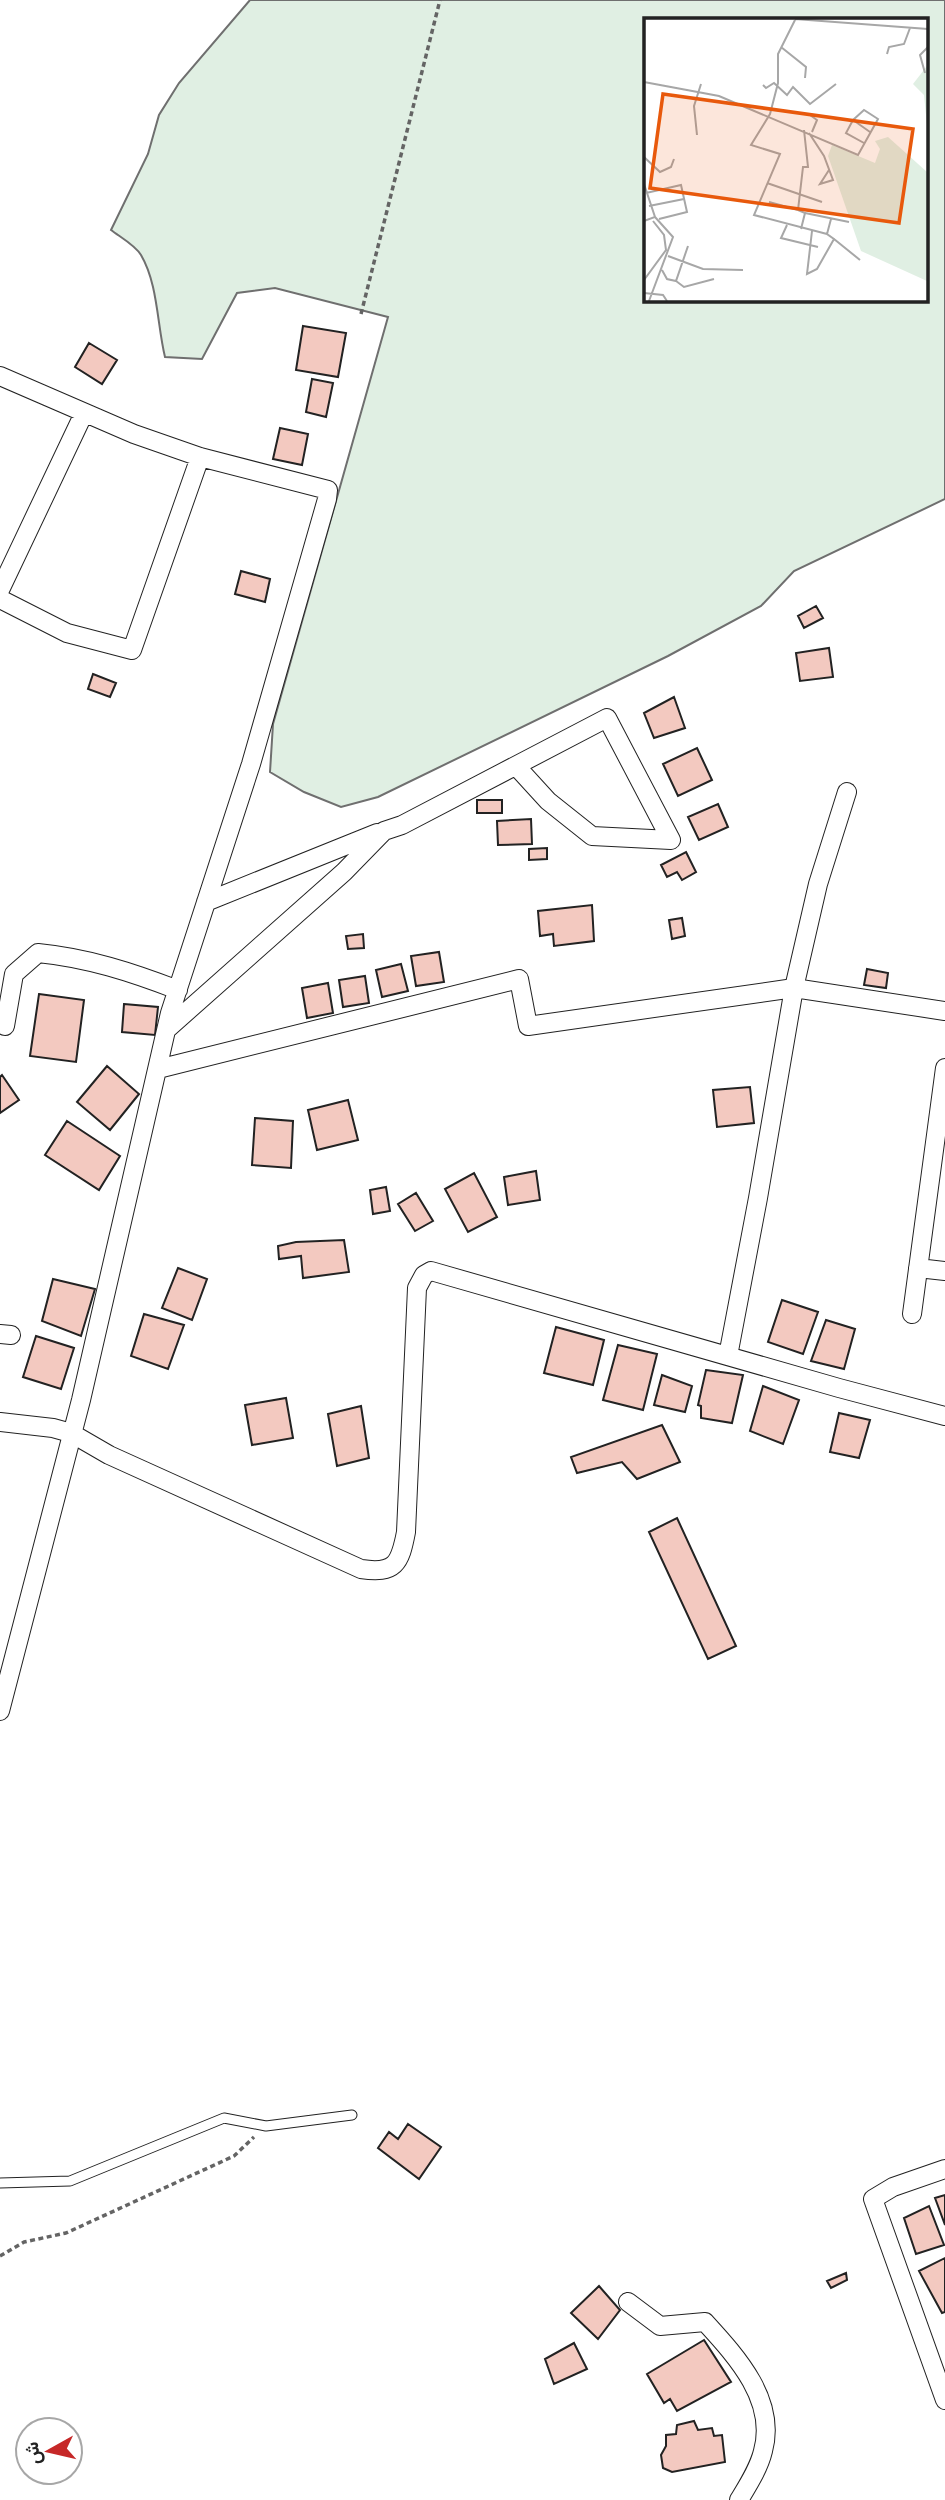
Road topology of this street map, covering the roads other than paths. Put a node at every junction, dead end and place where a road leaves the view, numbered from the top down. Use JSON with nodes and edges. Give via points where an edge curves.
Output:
{"nodes":[{"id":1,"x":0,"y":376,"type":"edge"},
{"id":2,"x":84,"y":413,"type":"junction"},
{"id":3,"x":200,"y":457,"type":"junction"},
{"id":4,"x":0,"y":590,"type":"edge"},
{"id":5,"x":0,"y":598,"type":"edge"},
{"id":6,"x":516,"y":766,"type":"junction"},
{"id":7,"x":847,"y":792,"type":"dead end"},
{"id":8,"x":384,"y":831,"type":"junction"},
{"id":9,"x":206,"y":902,"type":"junction"},
{"id":10,"x":794,"y":988,"type":"junction"},
{"id":11,"x":178,"y":990,"type":"junction"},
{"id":12,"x":945,"y":1011,"type":"edge"},
{"id":13,"x":5,"y":1026,"type":"dead end"},
{"id":14,"x":166,"y":1030,"type":"junction"},
{"id":15,"x":945,"y":1068,"type":"edge"},
{"id":16,"x":158,"y":1069,"type":"junction"},
{"id":17,"x":918,"y":1268,"type":"junction"},
{"id":18,"x":945,"y":1271,"type":"edge"},
{"id":19,"x":912,"y":1314,"type":"dead end"},
{"id":20,"x":728,"y":1356,"type":"junction"},
{"id":21,"x":945,"y":1416,"type":"edge"},
{"id":22,"x":0,"y":1422,"type":"edge"},
{"id":23,"x":71,"y":1433,"type":"junction"},
{"id":24,"x":0,"y":1711,"type":"edge"},
{"id":25,"x":352,"y":2115,"type":"dead end"},
{"id":26,"x":945,"y":2169,"type":"edge"},
{"id":27,"x":0,"y":2183,"type":"edge"},
{"id":28,"x":628,"y":2302,"type":"dead end"},
{"id":29,"x":945,"y":2400,"type":"edge"},
{"id":30,"x":738,"y":2500,"type":"edge"}],
"edges":[{"from":1,"to":2,"type":"street"},
{"from":2,"to":3,"type":"street"},
{"from":2,"to":4,"type":"street"},
{"from":3,"to":5,"type":"street","via":[[132,650],[67,633]]},
{"from":3,"to":9,"type":"street","via":[[328,490],[251,764]]},
{"from":6,"to":6,"type":"street","via":[[548,801],[592,836],[671,840],[607,718]]},
{"from":6,"to":8,"type":"street"},
{"from":7,"to":10,"type":"street","via":[[818,884]]},
{"from":8,"to":9,"type":"street"},
{"from":8,"to":14,"type":"street"},
{"from":9,"to":11,"type":"street"},
{"from":10,"to":12,"type":"street"},
{"from":10,"to":16,"type":"street","via":[[528,1026],[519,979]]},
{"from":10,"to":20,"type":"street"},
{"from":11,"to":13,"type":"street","via":[[74,956],[38,953],[13,974]]},
{"from":11,"to":14,"type":"street"},
{"from":14,"to":16,"type":"street"},
{"from":15,"to":17,"type":"street"},
{"from":16,"to":23,"type":"street"},
{"from":17,"to":18,"type":"street"},
{"from":17,"to":19,"type":"street"},
{"from":20,"to":21,"type":"street"},
{"from":20,"to":23,"type":"street","via":[[431,1271],[424,1275],[417,1288],[402,1553],[381,1572],[361,1569],[109,1455]]},
{"from":22,"to":23,"type":"street"},
{"from":23,"to":24,"type":"street"},
{"from":25,"to":27,"type":"lane","via":[[266,2126],[223,2118],[70,2181]]},
{"from":26,"to":29,"type":"street","via":[[873,2199]]},
{"from":28,"to":30,"type":"street","via":[[660,2326],[705,2322],[740,2361],[765,2412],[766,2425],[763,2452]]}]}
